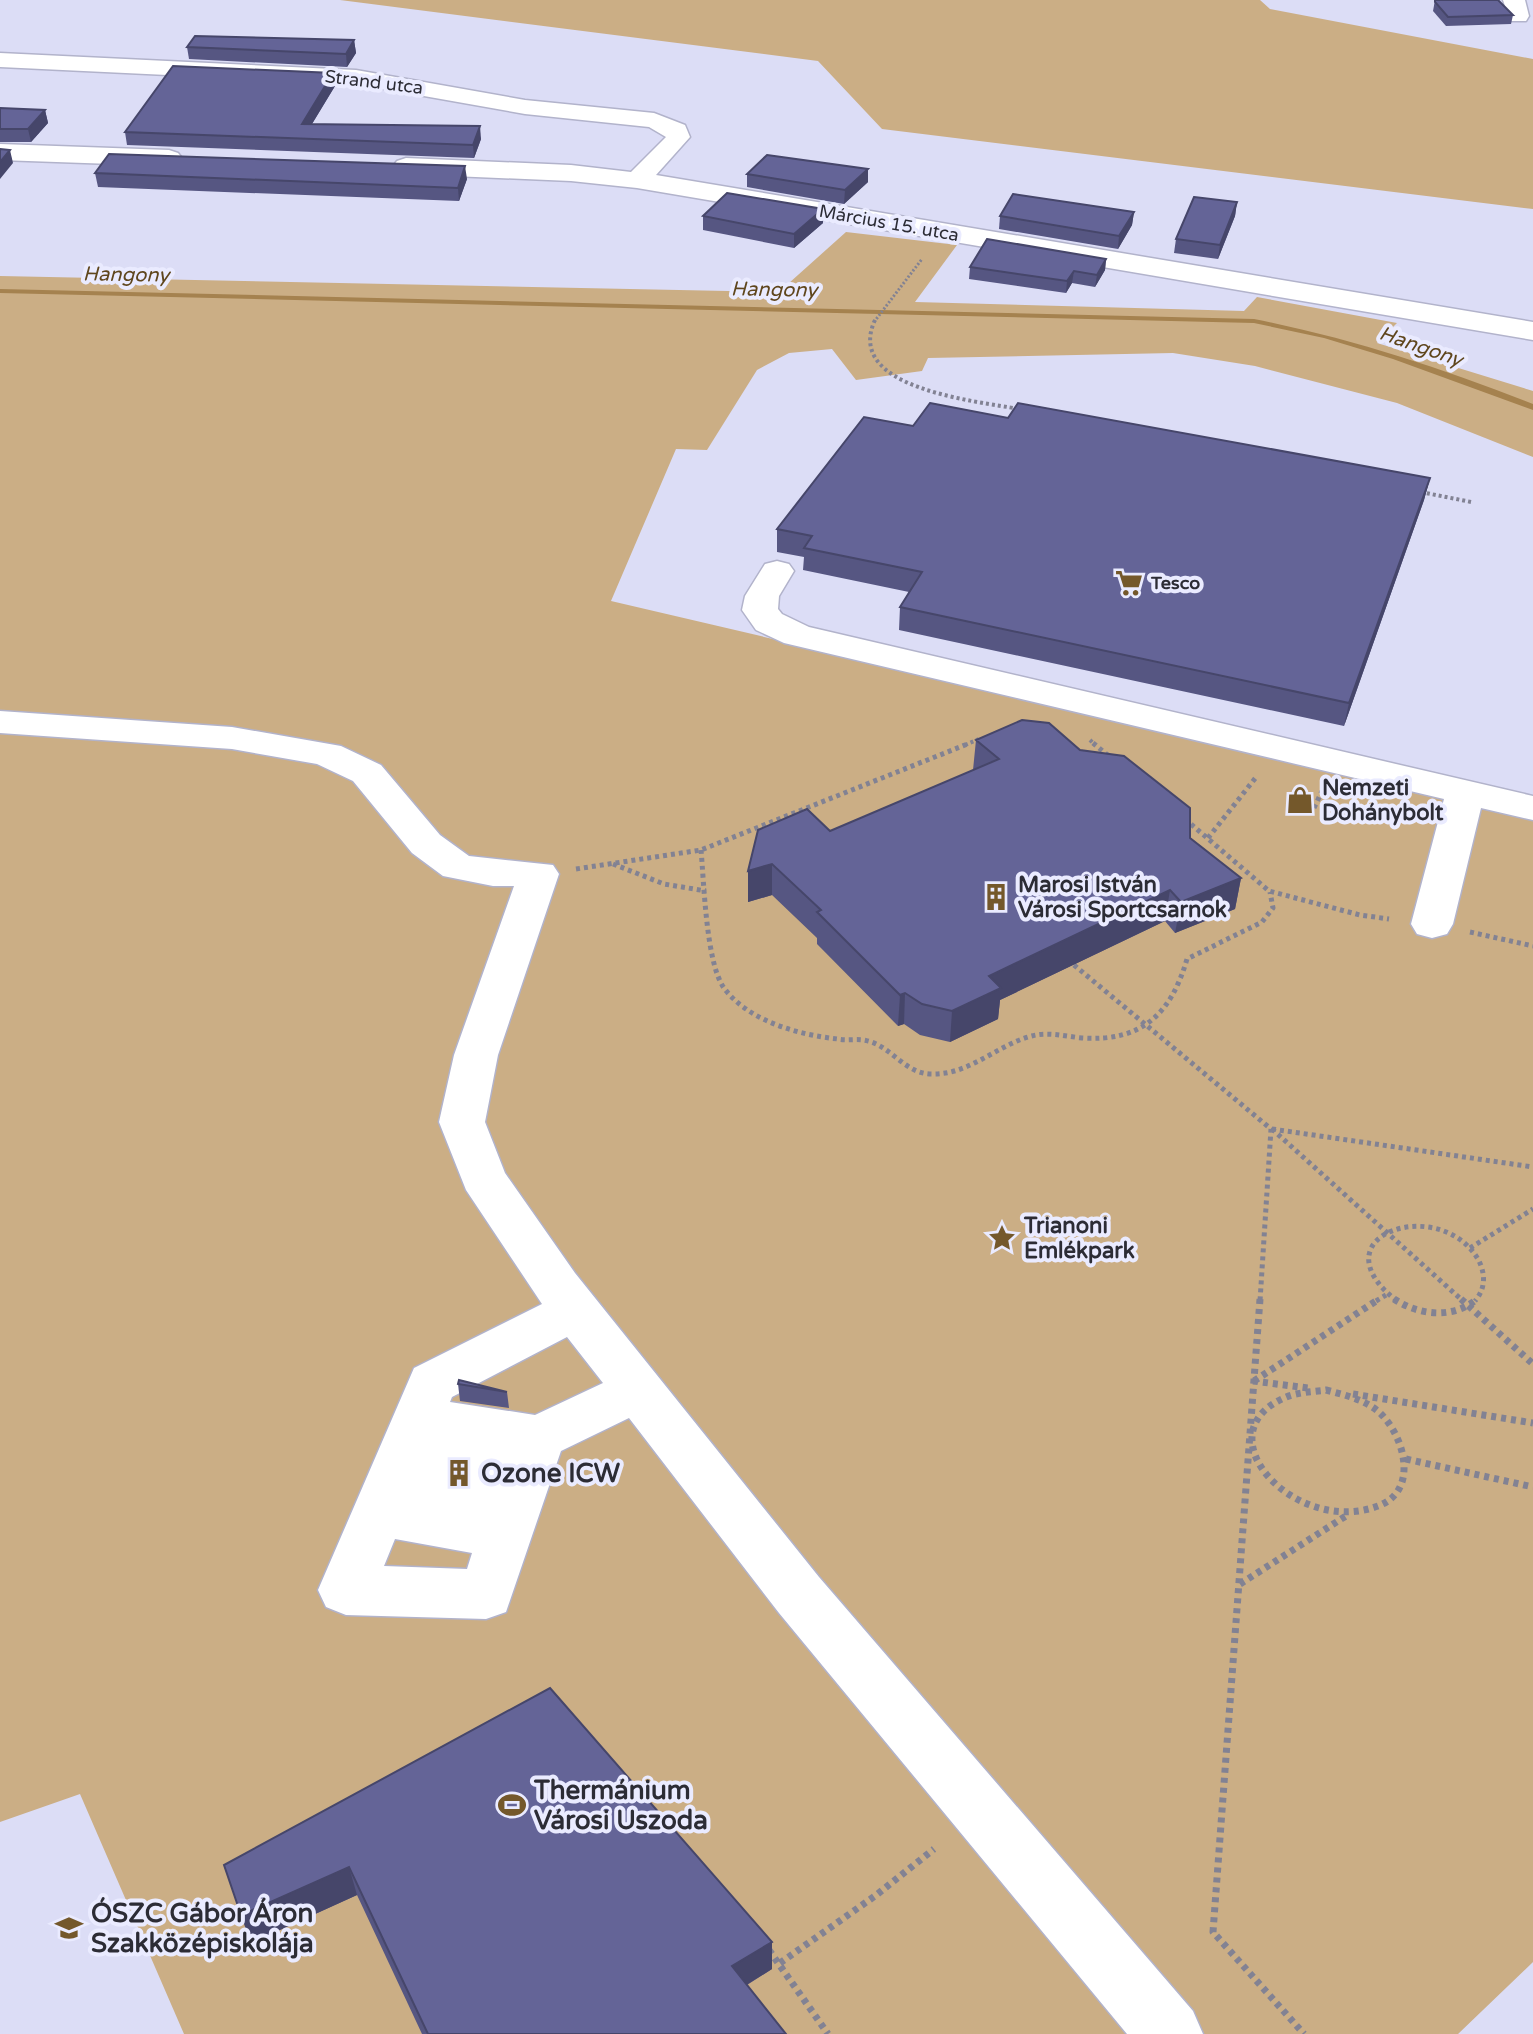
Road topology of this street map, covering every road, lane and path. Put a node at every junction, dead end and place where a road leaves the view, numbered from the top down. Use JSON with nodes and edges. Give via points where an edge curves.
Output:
{"nodes":[{"id":1,"x":0,"y":60,"type":"edge"},
{"id":2,"x":0,"y":152,"type":"edge"},
{"id":3,"x":187,"y":158,"type":"edge"},
{"id":4,"x":374,"y":165,"type":"edge"},
{"id":5,"x":637,"y":180,"type":"junction"},
{"id":6,"x":941,"y":232,"type":"junction"},
{"id":7,"x":1533,"y":331,"type":"edge"},
{"id":8,"x":1029,"y":411,"type":"edge"},
{"id":9,"x":1410,"y":489,"type":"edge"},
{"id":10,"x":1471,"y":502,"type":"dead end"},
{"id":11,"x":777,"y":571,"type":"dead end"},
{"id":12,"x":0,"y":722,"type":"edge"},
{"id":13,"x":1076,"y":737,"type":"dead end"},
{"id":14,"x":980,"y":739,"type":"edge"},
{"id":15,"x":1278,"y":748,"type":"junction"},
{"id":16,"x":1113,"y":760,"type":"edge"},
{"id":17,"x":1465,"y":792,"type":"junction"},
{"id":18,"x":1533,"y":808,"type":"edge"},
{"id":19,"x":1184,"y":819,"type":"edge"},
{"id":20,"x":1208,"y":838,"type":"junction"},
{"id":21,"x":701,"y":850,"type":"junction"},
{"id":22,"x":612,"y":863,"type":"junction"},
{"id":23,"x":539,"y":874,"type":"junction"},
{"id":24,"x":706,"y":891,"type":"junction"},
{"id":25,"x":1269,"y":891,"type":"junction"},
{"id":26,"x":1432,"y":924,"type":"junction"},
{"id":27,"x":1533,"y":946,"type":"edge"},
{"id":28,"x":1074,"y":965,"type":"edge"},
{"id":29,"x":1148,"y":1026,"type":"junction"},
{"id":30,"x":1271,"y":1129,"type":"junction"},
{"id":31,"x":1533,"y":1167,"type":"edge"},
{"id":32,"x":1533,"y":1209,"type":"edge"},
{"id":33,"x":1386,"y":1232,"type":"junction"},
{"id":34,"x":1470,"y":1248,"type":"junction"},
{"id":35,"x":1386,"y":1295,"type":"junction"},
{"id":36,"x":1469,"y":1306,"type":"junction"},
{"id":37,"x":575,"y":1310,"type":"junction"},
{"id":38,"x":1533,"y":1364,"type":"edge"},
{"id":39,"x":1253,"y":1381,"type":"junction"},
{"id":40,"x":638,"y":1390,"type":"junction"},
{"id":41,"x":1326,"y":1390,"type":"junction"},
{"id":42,"x":1533,"y":1423,"type":"edge"},
{"id":43,"x":1252,"y":1434,"type":"junction"},
{"id":44,"x":1406,"y":1459,"type":"junction"},
{"id":45,"x":398,"y":1464,"type":"junction"},
{"id":46,"x":522,"y":1486,"type":"junction"},
{"id":47,"x":1533,"y":1487,"type":"edge"},
{"id":48,"x":1350,"y":1514,"type":"junction"},
{"id":49,"x":1239,"y":1585,"type":"junction"},
{"id":50,"x":934,"y":1849,"type":"dead end"},
{"id":51,"x":760,"y":1939,"type":"edge"},
{"id":52,"x":780,"y":1963,"type":"junction"},
{"id":53,"x":828,"y":2034,"type":"edge"},
{"id":54,"x":1170,"y":2034,"type":"edge"},
{"id":55,"x":1304,"y":2034,"type":"edge"}],
"edges":[{"from":1,"to":5,"type":"street","name":"Strand utca","via":[[356,77],[525,107],[654,120],[676,130],[674,143]]},
{"from":2,"to":3,"type":"street"},
{"from":4,"to":5,"type":"street","name":"Március 15. utca"},
{"from":5,"to":6,"type":"street","name":"Március 15. utca"},
{"from":6,"to":7,"type":"street","name":"Március 15. utca"},
{"from":6,"to":8,"type":"path","via":[[872,326],[870,346],[881,366],[908,385]]},
{"from":9,"to":10,"type":"path"},
{"from":11,"to":15,"type":"street","via":[[760,610],[769,622],[797,635]]},
{"from":12,"to":23,"type":"street","via":[[232,738],[327,754],[367,773],[426,844],[457,867]]},
{"from":13,"to":16,"type":"path","via":[[1089,740]]},
{"from":14,"to":21,"type":"path"},
{"from":15,"to":17,"type":"street"},
{"from":15,"to":20,"type":"path"},
{"from":17,"to":18,"type":"street"},
{"from":17,"to":26,"type":"street"},
{"from":19,"to":20,"type":"path"},
{"from":20,"to":25,"type":"path"},
{"from":21,"to":22,"type":"path"},
{"from":21,"to":24,"type":"path"},
{"from":22,"to":23,"type":"path"},
{"from":22,"to":24,"type":"path","via":[[664,884]]},
{"from":23,"to":37,"type":"street","via":[[476,1055],[462,1122],[483,1178]]},
{"from":24,"to":29,"type":"path","via":[[714,968],[722,986],[741,1003],[790,1028],[870,1041],[921,1073],[967,1066],[1030,1035],[1107,1039]]},
{"from":25,"to":26,"type":"path","via":[[1360,915]]},
{"from":25,"to":29,"type":"path","via":[[1273,908],[1262,922],[1187,959],[1169,1005]]},
{"from":26,"to":27,"type":"path"},
{"from":28,"to":29,"type":"path"},
{"from":29,"to":30,"type":"path"},
{"from":30,"to":31,"type":"path"},
{"from":30,"to":33,"type":"path"},
{"from":30,"to":39,"type":"path"},
{"from":32,"to":34,"type":"path"},
{"from":33,"to":34,"type":"path","via":[[1401,1226],[1438,1229]]},
{"from":33,"to":35,"type":"path","via":[[1374,1241],[1367,1267]]},
{"from":33,"to":36,"type":"path"},
{"from":34,"to":36,"type":"path","via":[[1485,1286]]},
{"from":35,"to":36,"type":"path","via":[[1401,1305],[1437,1314]]},
{"from":35,"to":39,"type":"path"},
{"from":36,"to":38,"type":"path"},
{"from":37,"to":40,"type":"street"},
{"from":37,"to":45,"type":"street","via":[[432,1383]]},
{"from":39,"to":41,"type":"path"},
{"from":39,"to":43,"type":"path"},
{"from":40,"to":46,"type":"street"},
{"from":40,"to":54,"type":"street","via":[[799,1595]]},
{"from":41,"to":42,"type":"path"},
{"from":41,"to":43,"type":"path","via":[[1276,1399],[1260,1414]]},
{"from":41,"to":44,"type":"path","via":[[1355,1397],[1380,1413],[1398,1434]]},
{"from":43,"to":48,"type":"path","via":[[1253,1454],[1279,1491],[1325,1513]]},
{"from":43,"to":49,"type":"path"},
{"from":44,"to":47,"type":"path"},
{"from":44,"to":48,"type":"path","via":[[1404,1479],[1392,1496],[1374,1509]]},
{"from":45,"to":46,"type":"street"},
{"from":45,"to":46,"type":"street"},
{"from":45,"to":46,"type":"street","via":[[346,1590],[486,1594]]},
{"from":48,"to":49,"type":"path"},
{"from":49,"to":55,"type":"path","via":[[1213,1932]]},
{"from":50,"to":52,"type":"path"},
{"from":51,"to":52,"type":"path"},
{"from":52,"to":53,"type":"path"}]}
